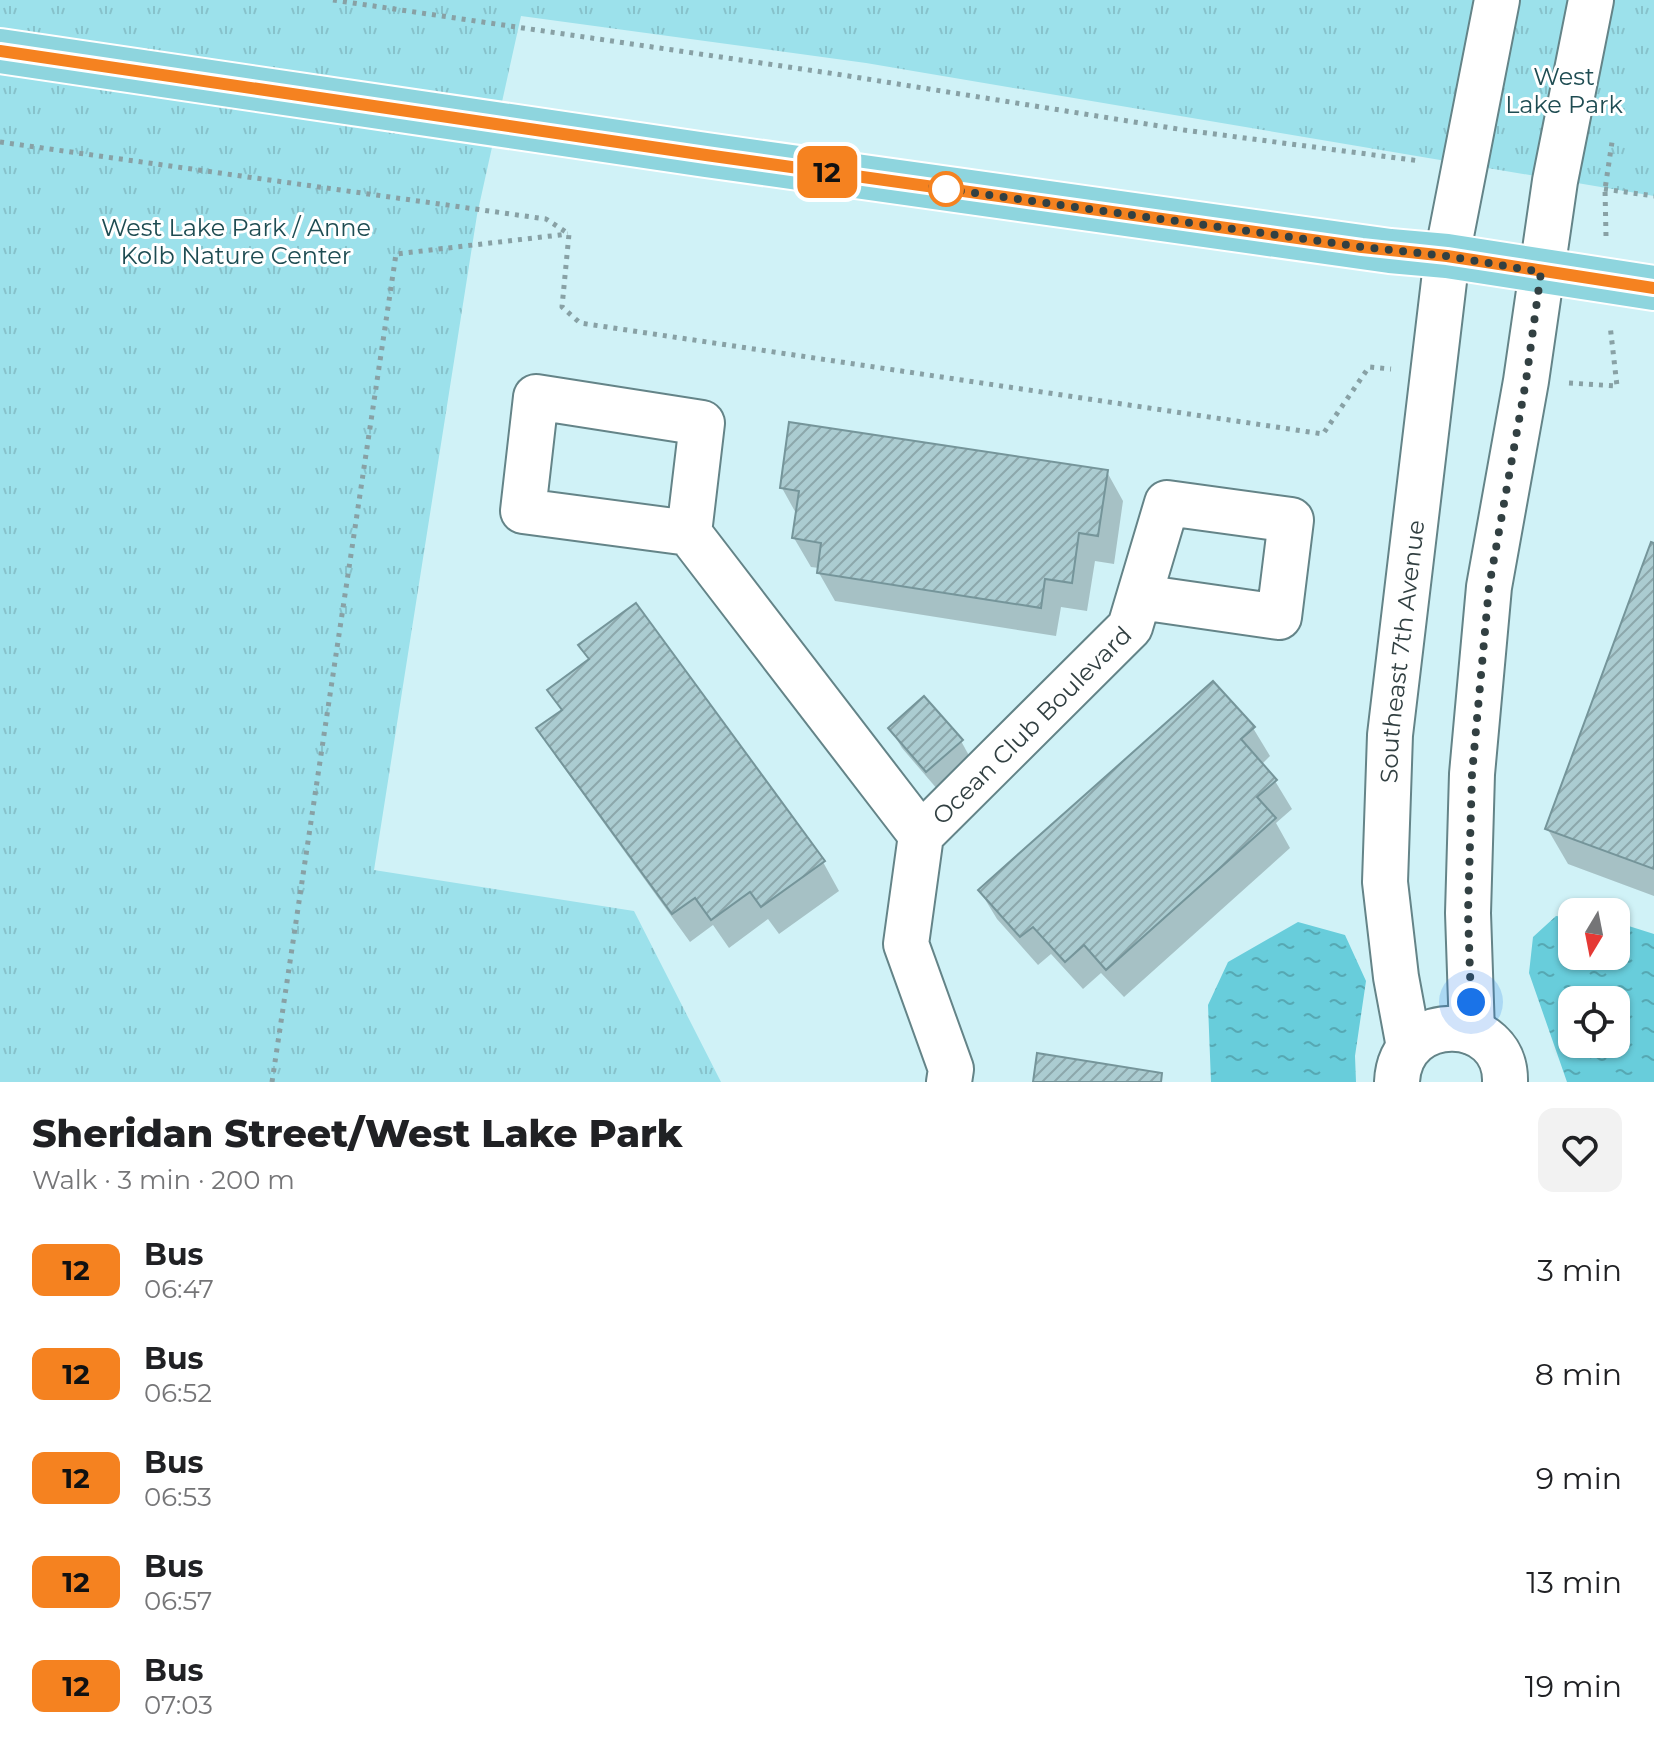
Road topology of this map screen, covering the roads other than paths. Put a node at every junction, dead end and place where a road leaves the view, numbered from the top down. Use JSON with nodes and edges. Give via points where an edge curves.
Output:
{"nodes":[{"id":1,"x":1497,"y":0,"type":"edge"},
{"id":2,"x":1591,"y":0,"type":"edge"},
{"id":3,"x":0,"y":51,"type":"edge"},
{"id":4,"x":1447,"y":256,"type":"junction"},
{"id":5,"x":1541,"y":272,"type":"junction"},
{"id":6,"x":1654,"y":288,"type":"edge"},
{"id":7,"x":689,"y":533,"type":"junction"},
{"id":8,"x":1140,"y":597,"type":"dead end"},
{"id":9,"x":921,"y":835,"type":"junction"},
{"id":10,"x":1472,"y":1032,"type":"junction"},
{"id":11,"x":1403,"y":1065,"type":"edge"},
{"id":12,"x":949,"y":1082,"type":"edge"},
{"id":13,"x":1505,"y":1082,"type":"edge"}],
"edges":[{"from":1,"to":4,"type":"street","name":"Southeast 7th Avenue"},
{"from":2,"to":5,"type":"street"},
{"from":3,"to":4,"type":"main road"},
{"from":4,"to":5,"type":"main road"},
{"from":4,"to":11,"type":"street","name":"Southeast 7th Avenue","via":[[1390,735],[1385,882]]},
{"from":5,"to":6,"type":"main road"},
{"from":5,"to":10,"type":"street","via":[[1489,587],[1472,774]]},
{"from":7,"to":7,"type":"street","via":[[523,511],[536,397],[702,423]]},
{"from":7,"to":9,"type":"street"},
{"from":8,"to":9,"type":"street","name":"Ocean Club Boulevard","via":[[1130,627]]},
{"from":9,"to":12,"type":"street","name":"Ocean Club Boulevard","via":[[906,944],[951,1069]]},
{"from":10,"to":11,"type":"street","via":[[1438,1029],[1422,1036]]},
{"from":10,"to":13,"type":"street","via":[[1499,1056]]}]}
